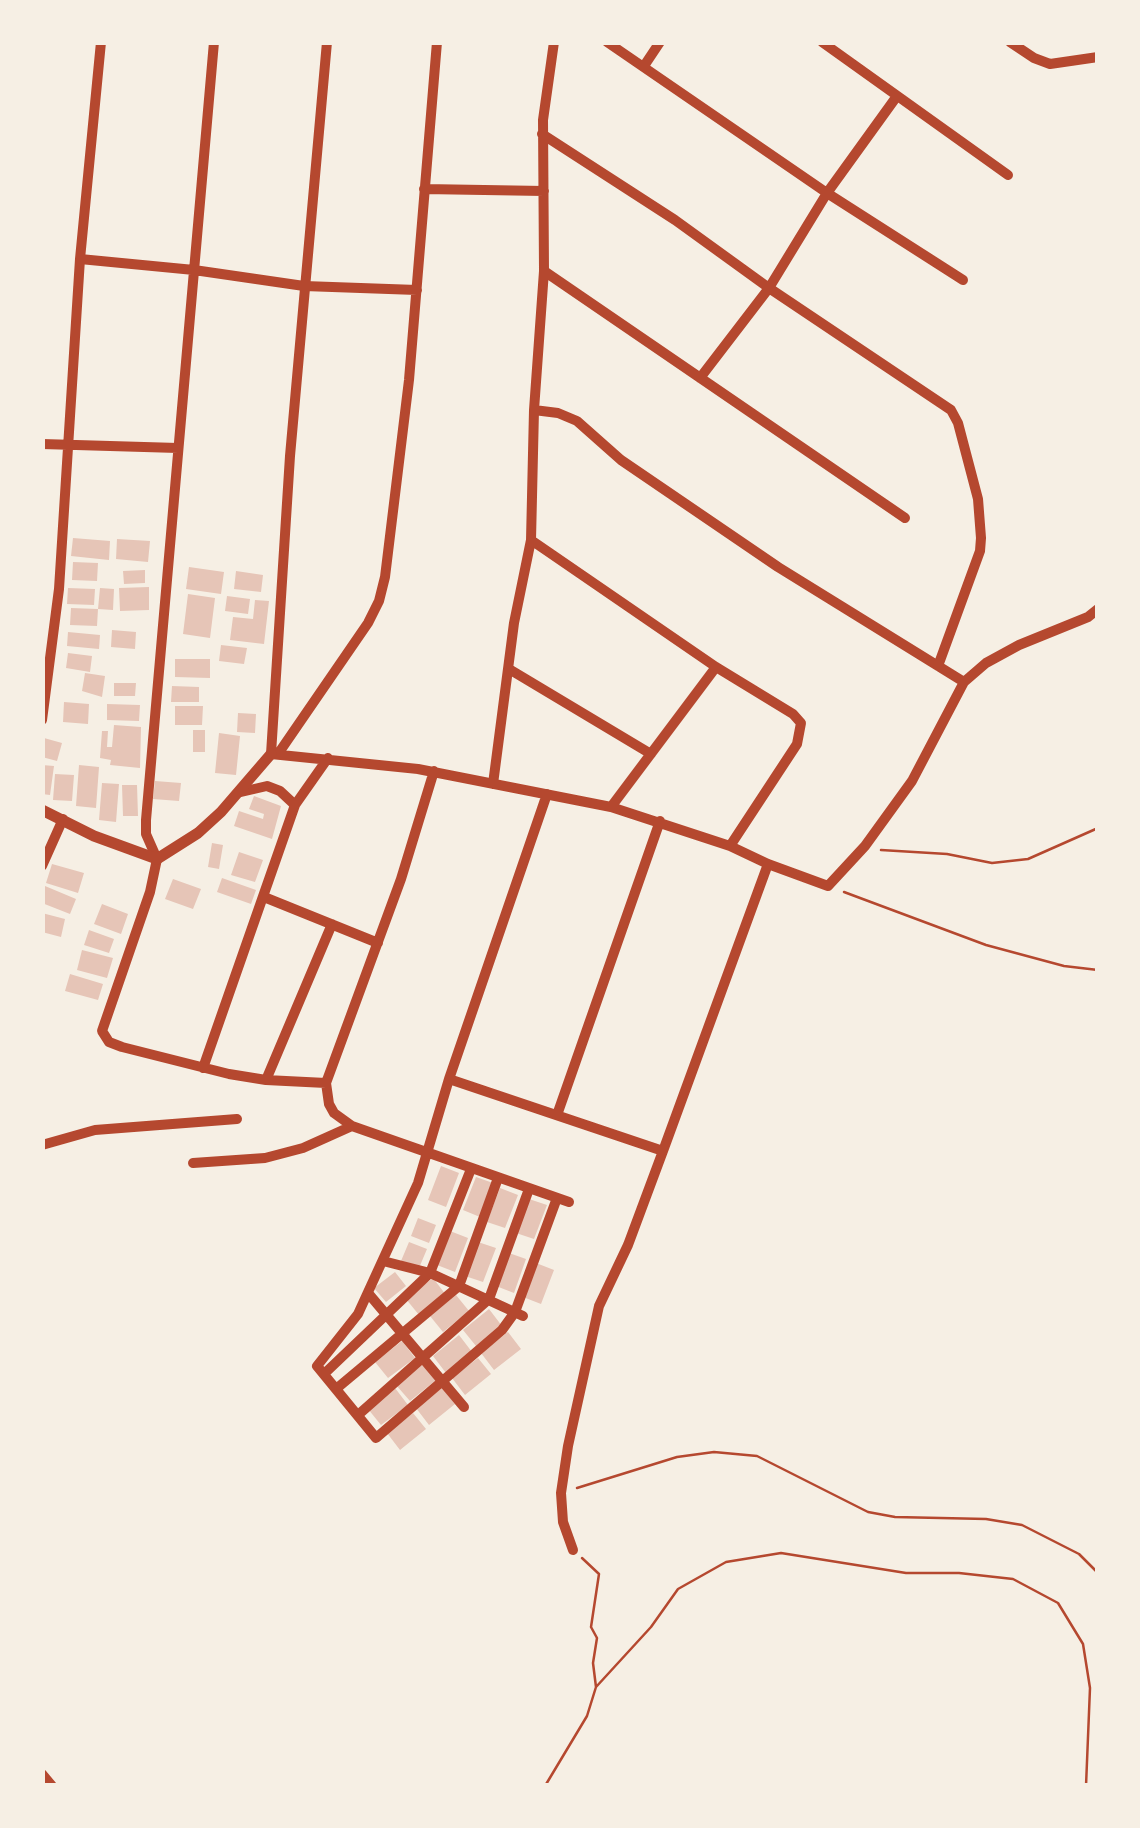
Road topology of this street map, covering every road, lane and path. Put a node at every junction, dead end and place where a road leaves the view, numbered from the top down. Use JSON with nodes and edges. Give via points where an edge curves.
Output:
{"nodes":[{"id":1,"x":101,"y":42,"type":"edge"},
{"id":2,"x":214,"y":42,"type":"edge"},
{"id":3,"x":327,"y":42,"type":"edge"},
{"id":4,"x":437,"y":42,"type":"edge"},
{"id":5,"x":554,"y":42,"type":"edge"},
{"id":6,"x":607,"y":42,"type":"edge"},
{"id":7,"x":660,"y":42,"type":"edge"},
{"id":8,"x":822,"y":42,"type":"edge"},
{"id":9,"x":1010,"y":42,"type":"edge"},
{"id":10,"x":1098,"y":56,"type":"edge"},
{"id":11,"x":644,"y":66,"type":"junction"},
{"id":12,"x":897,"y":96,"type":"junction"},
{"id":13,"x":542,"y":134,"type":"junction"},
{"id":14,"x":1008,"y":175,"type":"dead end"},
{"id":15,"x":424,"y":189,"type":"junction"},
{"id":16,"x":544,"y":192,"type":"junction"},
{"id":17,"x":827,"y":194,"type":"junction"},
{"id":18,"x":80,"y":259,"type":"junction"},
{"id":19,"x":194,"y":270,"type":"junction"},
{"id":20,"x":544,"y":271,"type":"junction"},
{"id":21,"x":963,"y":280,"type":"dead end"},
{"id":22,"x":304,"y":286,"type":"junction"},
{"id":23,"x":769,"y":288,"type":"junction"},
{"id":24,"x":417,"y":290,"type":"junction"},
{"id":25,"x":700,"y":378,"type":"junction"},
{"id":26,"x":534,"y":410,"type":"junction"},
{"id":27,"x":42,"y":444,"type":"edge"},
{"id":28,"x":66,"y":444,"type":"junction"},
{"id":29,"x":178,"y":448,"type":"junction"},
{"id":30,"x":905,"y":518,"type":"dead end"},
{"id":31,"x":531,"y":540,"type":"junction"},
{"id":32,"x":1098,"y":610,"type":"edge"},
{"id":33,"x":938,"y":666,"type":"junction"},
{"id":34,"x":716,"y":667,"type":"junction"},
{"id":35,"x":508,"y":668,"type":"junction"},
{"id":36,"x":964,"y":682,"type":"junction"},
{"id":37,"x":42,"y":720,"type":"edge"},
{"id":38,"x":275,"y":754,"type":"junction"},
{"id":39,"x":651,"y":754,"type":"junction"},
{"id":40,"x":328,"y":758,"type":"junction"},
{"id":41,"x":434,"y":772,"type":"junction"},
{"id":42,"x":493,"y":784,"type":"junction"},
{"id":43,"x":241,"y":792,"type":"junction"},
{"id":44,"x":547,"y":794,"type":"junction"},
{"id":45,"x":295,"y":805,"type":"junction"},
{"id":46,"x":611,"y":807,"type":"junction"},
{"id":47,"x":42,"y":810,"type":"edge"},
{"id":48,"x":63,"y":818,"type":"junction"},
{"id":49,"x":660,"y":821,"type":"junction"},
{"id":50,"x":1098,"y":828,"type":"edge"},
{"id":51,"x":730,"y":846,"type":"junction"},
{"id":52,"x":865,"y":846,"type":"junction"},
{"id":53,"x":157,"y":859,"type":"junction"},
{"id":54,"x":768,"y":864,"type":"junction"},
{"id":55,"x":42,"y":866,"type":"edge"},
{"id":56,"x":828,"y":886,"type":"junction"},
{"id":57,"x":264,"y":897,"type":"junction"},
{"id":58,"x":332,"y":924,"type":"junction"},
{"id":59,"x":378,"y":943,"type":"junction"},
{"id":60,"x":1098,"y":970,"type":"edge"},
{"id":61,"x":202,"y":1068,"type":"junction"},
{"id":62,"x":266,"y":1080,"type":"junction"},
{"id":63,"x":449,"y":1080,"type":"junction"},
{"id":64,"x":326,"y":1082,"type":"junction"},
{"id":65,"x":557,"y":1115,"type":"junction"},
{"id":66,"x":237,"y":1119,"type":"dead end"},
{"id":67,"x":352,"y":1126,"type":"junction"},
{"id":68,"x":42,"y":1145,"type":"edge"},
{"id":69,"x":663,"y":1151,"type":"junction"},
{"id":70,"x":427,"y":1154,"type":"junction"},
{"id":71,"x":193,"y":1162,"type":"dead end"},
{"id":72,"x":471,"y":1169,"type":"junction"},
{"id":73,"x":498,"y":1178,"type":"junction"},
{"id":74,"x":529,"y":1189,"type":"junction"},
{"id":75,"x":557,"y":1198,"type":"junction"},
{"id":76,"x":570,"y":1202,"type":"dead end"},
{"id":77,"x":383,"y":1261,"type":"junction"},
{"id":78,"x":430,"y":1273,"type":"junction"},
{"id":79,"x":459,"y":1286,"type":"junction"},
{"id":80,"x":368,"y":1293,"type":"junction"},
{"id":81,"x":490,"y":1299,"type":"junction"},
{"id":82,"x":385,"y":1314,"type":"junction"},
{"id":83,"x":519,"y":1314,"type":"junction"},
{"id":84,"x":405,"y":1334,"type":"junction"},
{"id":85,"x":426,"y":1358,"type":"junction"},
{"id":86,"x":320,"y":1370,"type":"junction"},
{"id":87,"x":444,"y":1381,"type":"junction"},
{"id":88,"x":336,"y":1389,"type":"junction"},
{"id":89,"x":464,"y":1406,"type":"dead end"},
{"id":90,"x":358,"y":1415,"type":"junction"},
{"id":91,"x":561,"y":1493,"type":"junction"},
{"id":92,"x":573,"y":1550,"type":"joint"},
{"id":93,"x":1098,"y":1573,"type":"edge"},
{"id":94,"x":596,"y":1686,"type":"junction"},
{"id":95,"x":42,"y":1774,"type":"edge"},
{"id":96,"x":52,"y":1786,"type":"edge"},
{"id":97,"x":545,"y":1786,"type":"edge"},
{"id":98,"x":1086,"y":1786,"type":"edge"}],
"edges":[{"from":1,"to":18,"type":"street"},
{"from":2,"to":19,"type":"street"},
{"from":3,"to":22,"type":"street"},
{"from":4,"to":15,"type":"street"},
{"from":5,"to":13,"type":"street"},
{"from":6,"to":11,"type":"street"},
{"from":7,"to":11,"type":"street"},
{"from":8,"to":12,"type":"street"},
{"from":9,"to":10,"type":"street","via":[[1050,64]]},
{"from":11,"to":17,"type":"street"},
{"from":12,"to":14,"type":"street"},
{"from":12,"to":17,"type":"street"},
{"from":13,"to":16,"type":"street"},
{"from":13,"to":23,"type":"street"},
{"from":15,"to":16,"type":"street"},
{"from":15,"to":24,"type":"street"},
{"from":16,"to":20,"type":"street"},
{"from":17,"to":21,"type":"street"},
{"from":17,"to":23,"type":"street"},
{"from":18,"to":19,"type":"street"},
{"from":18,"to":28,"type":"street"},
{"from":19,"to":22,"type":"street"},
{"from":19,"to":29,"type":"street"},
{"from":20,"to":25,"type":"street"},
{"from":20,"to":26,"type":"street"},
{"from":22,"to":24,"type":"street"},
{"from":22,"to":38,"type":"street"},
{"from":23,"to":25,"type":"street"},
{"from":23,"to":33,"type":"street","via":[[940,400],[958,422],[981,519],[980,551]]},
{"from":24,"to":38,"type":"street","via":[[379,601]]},
{"from":25,"to":30,"type":"street"},
{"from":26,"to":31,"type":"street"},
{"from":26,"to":33,"type":"street","via":[[577,421],[621,460],[749,547]]},
{"from":27,"to":28,"type":"street"},
{"from":28,"to":29,"type":"street"},
{"from":28,"to":37,"type":"street","via":[[59,589]]},
{"from":29,"to":53,"type":"street","via":[[146,820]]},
{"from":31,"to":34,"type":"street"},
{"from":31,"to":35,"type":"street"},
{"from":32,"to":36,"type":"street","via":[[1018,645]]},
{"from":33,"to":36,"type":"street"},
{"from":34,"to":39,"type":"street"},
{"from":34,"to":51,"type":"street","via":[[800,720],[802,731]]},
{"from":35,"to":39,"type":"street"},
{"from":35,"to":42,"type":"street"},
{"from":36,"to":52,"type":"street","via":[[912,781]]},
{"from":38,"to":40,"type":"street"},
{"from":38,"to":43,"type":"street"},
{"from":39,"to":46,"type":"street"},
{"from":40,"to":41,"type":"street"},
{"from":40,"to":45,"type":"street"},
{"from":41,"to":42,"type":"street"},
{"from":41,"to":59,"type":"street"},
{"from":42,"to":44,"type":"street"},
{"from":43,"to":45,"type":"street","via":[[268,786]]},
{"from":43,"to":53,"type":"street","via":[[198,833]]},
{"from":44,"to":46,"type":"street"},
{"from":44,"to":63,"type":"street"},
{"from":45,"to":57,"type":"street"},
{"from":46,"to":49,"type":"street"},
{"from":47,"to":48,"type":"street"},
{"from":48,"to":53,"type":"street"},
{"from":48,"to":55,"type":"street"},
{"from":49,"to":51,"type":"street"},
{"from":49,"to":65,"type":"street"},
{"from":50,"to":52,"type":"path","via":[[1028,859],[992,862]]},
{"from":51,"to":54,"type":"street"},
{"from":52,"to":56,"type":"street"},
{"from":53,"to":61,"type":"street","via":[[103,1036]]},
{"from":54,"to":56,"type":"street"},
{"from":54,"to":69,"type":"street"},
{"from":56,"to":60,"type":"path","via":[[986,945]]},
{"from":57,"to":58,"type":"street"},
{"from":57,"to":61,"type":"street"},
{"from":58,"to":59,"type":"street"},
{"from":58,"to":62,"type":"street"},
{"from":59,"to":64,"type":"street"},
{"from":61,"to":62,"type":"street"},
{"from":62,"to":64,"type":"street"},
{"from":63,"to":65,"type":"street"},
{"from":63,"to":70,"type":"street"},
{"from":64,"to":67,"type":"street","via":[[334,1113]]},
{"from":65,"to":69,"type":"street"},
{"from":66,"to":68,"type":"street","via":[[95,1130]]},
{"from":67,"to":70,"type":"street"},
{"from":67,"to":71,"type":"street","via":[[265,1158]]},
{"from":69,"to":91,"type":"street","via":[[599,1306]]},
{"from":70,"to":72,"type":"street"},
{"from":70,"to":77,"type":"street"},
{"from":72,"to":73,"type":"street"},
{"from":72,"to":78,"type":"street"},
{"from":73,"to":74,"type":"street"},
{"from":73,"to":79,"type":"street"},
{"from":74,"to":75,"type":"street"},
{"from":74,"to":81,"type":"street"},
{"from":75,"to":76,"type":"street"},
{"from":75,"to":83,"type":"street"},
{"from":77,"to":78,"type":"street"},
{"from":77,"to":80,"type":"street"},
{"from":78,"to":79,"type":"street"},
{"from":78,"to":82,"type":"street"},
{"from":79,"to":81,"type":"street"},
{"from":79,"to":84,"type":"street"},
{"from":80,"to":82,"type":"street"},
{"from":80,"to":86,"type":"street"},
{"from":81,"to":83,"type":"street"},
{"from":81,"to":85,"type":"street"},
{"from":82,"to":84,"type":"street"},
{"from":82,"to":86,"type":"street"},
{"from":83,"to":87,"type":"street"},
{"from":84,"to":85,"type":"street"},
{"from":84,"to":88,"type":"street"},
{"from":85,"to":87,"type":"street"},
{"from":85,"to":90,"type":"street"},
{"from":86,"to":88,"type":"street"},
{"from":87,"to":89,"type":"street"},
{"from":87,"to":90,"type":"street","via":[[376,1438]]},
{"from":88,"to":90,"type":"street"},
{"from":91,"to":92,"type":"street"},
{"from":91,"to":93,"type":"path","via":[[677,1457],[757,1456],[868,1512],[1022,1525],[1079,1554]]},
{"from":92,"to":94,"type":"path","via":[[599,1574],[591,1627],[597,1638]]},
{"from":94,"to":97,"type":"path","via":[[587,1716]]},
{"from":94,"to":98,"type":"path","via":[[678,1589],[726,1562],[781,1553],[906,1573],[1013,1578],[1058,1604],[1083,1644],[1090,1688]]},
{"from":95,"to":96,"type":"street"}]}
